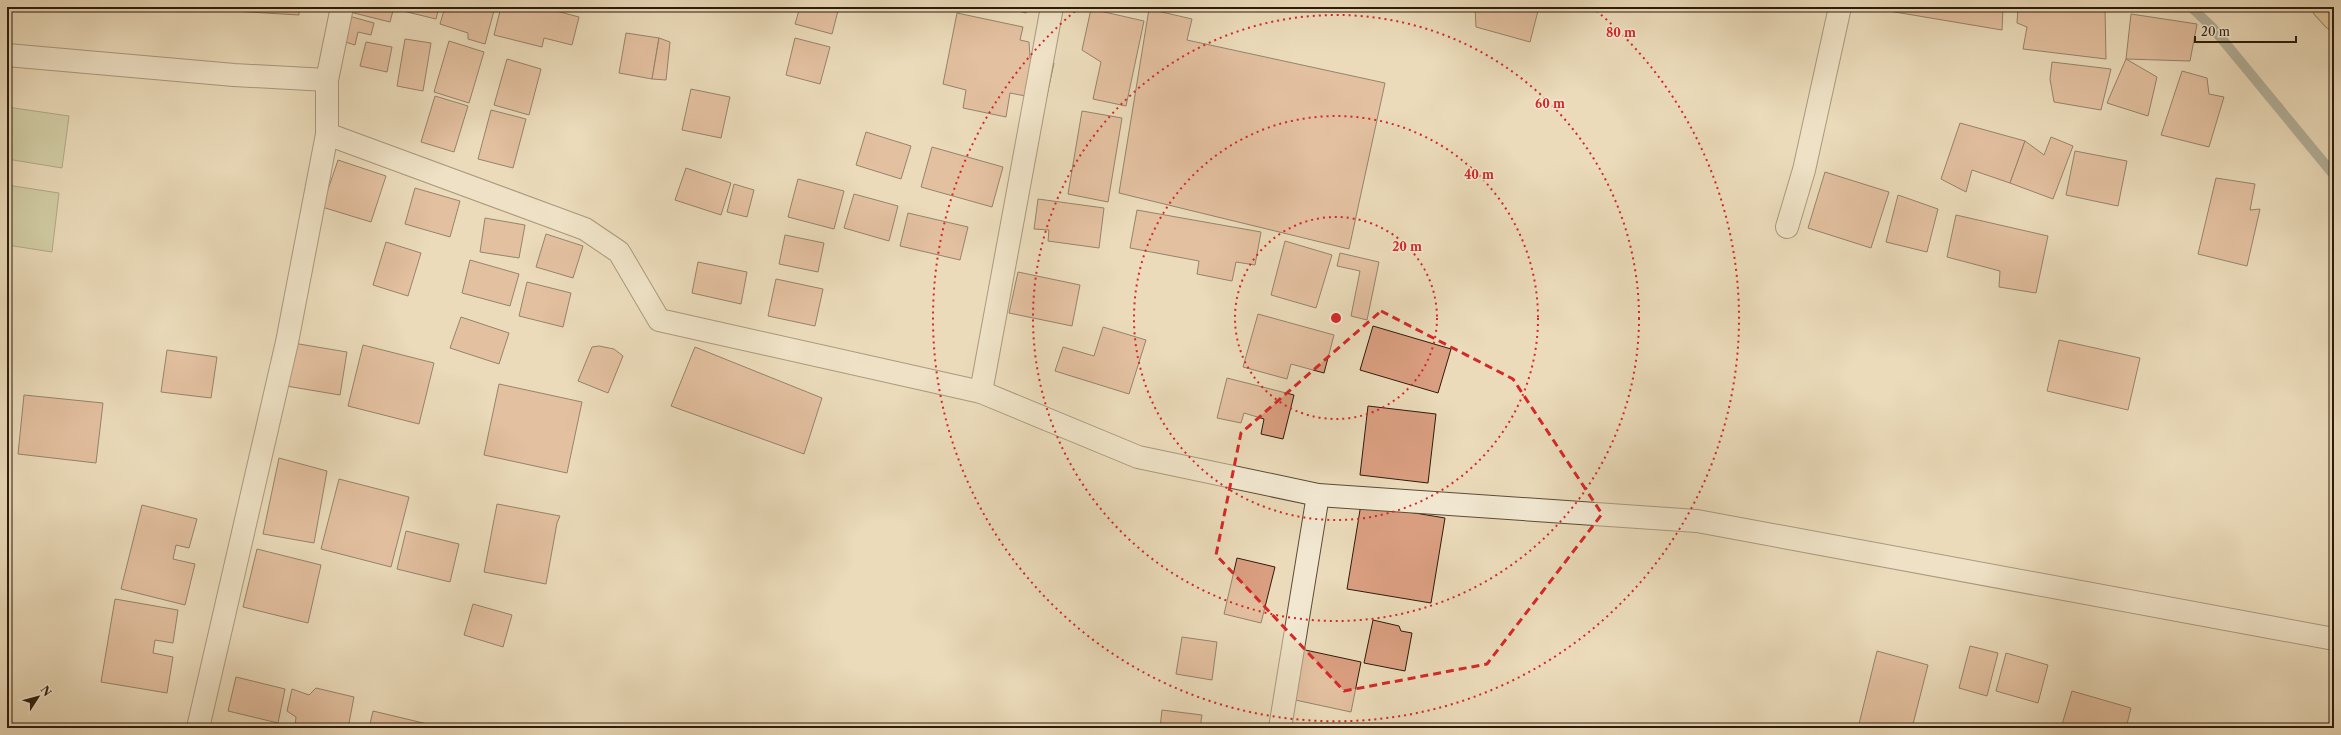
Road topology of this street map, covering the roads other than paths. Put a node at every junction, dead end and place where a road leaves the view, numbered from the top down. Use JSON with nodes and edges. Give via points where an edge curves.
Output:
{"nodes":[{"id":1,"x":342,"y":7,"type":"edge"},
{"id":2,"x":1052,"y":7,"type":"edge"},
{"id":3,"x":1840,"y":7,"type":"edge"},
{"id":4,"x":2323,"y":7,"type":"edge"},
{"id":5,"x":2334,"y":19,"type":"edge"},
{"id":6,"x":7,"y":55,"type":"edge"},
{"id":7,"x":326,"y":80,"type":"junction"},
{"id":8,"x":327,"y":134,"type":"junction"},
{"id":9,"x":1787,"y":227,"type":"dead end"},
{"id":10,"x":981,"y":392,"type":"junction"},
{"id":11,"x":1318,"y":494,"type":"junction"},
{"id":12,"x":2334,"y":639,"type":"edge"},
{"id":13,"x":198,"y":728,"type":"edge"},
{"id":14,"x":1280,"y":728,"type":"edge"}],
"edges":[{"from":1,"to":7,"type":"street"},
{"from":2,"to":10,"type":"street"},
{"from":3,"to":9,"type":"street","via":[[1804,170]]},
{"from":4,"to":5,"type":"main road"},
{"from":6,"to":7,"type":"street","via":[[234,75]]},
{"from":7,"to":8,"type":"street"},
{"from":8,"to":10,"type":"street","via":[[585,229],[619,252],[659,320]]},
{"from":8,"to":13,"type":"street","via":[[287,342]]},
{"from":10,"to":11,"type":"street","via":[[1138,457]]},
{"from":11,"to":12,"type":"street","via":[[1697,521]]},
{"from":11,"to":14,"type":"street"}]}
